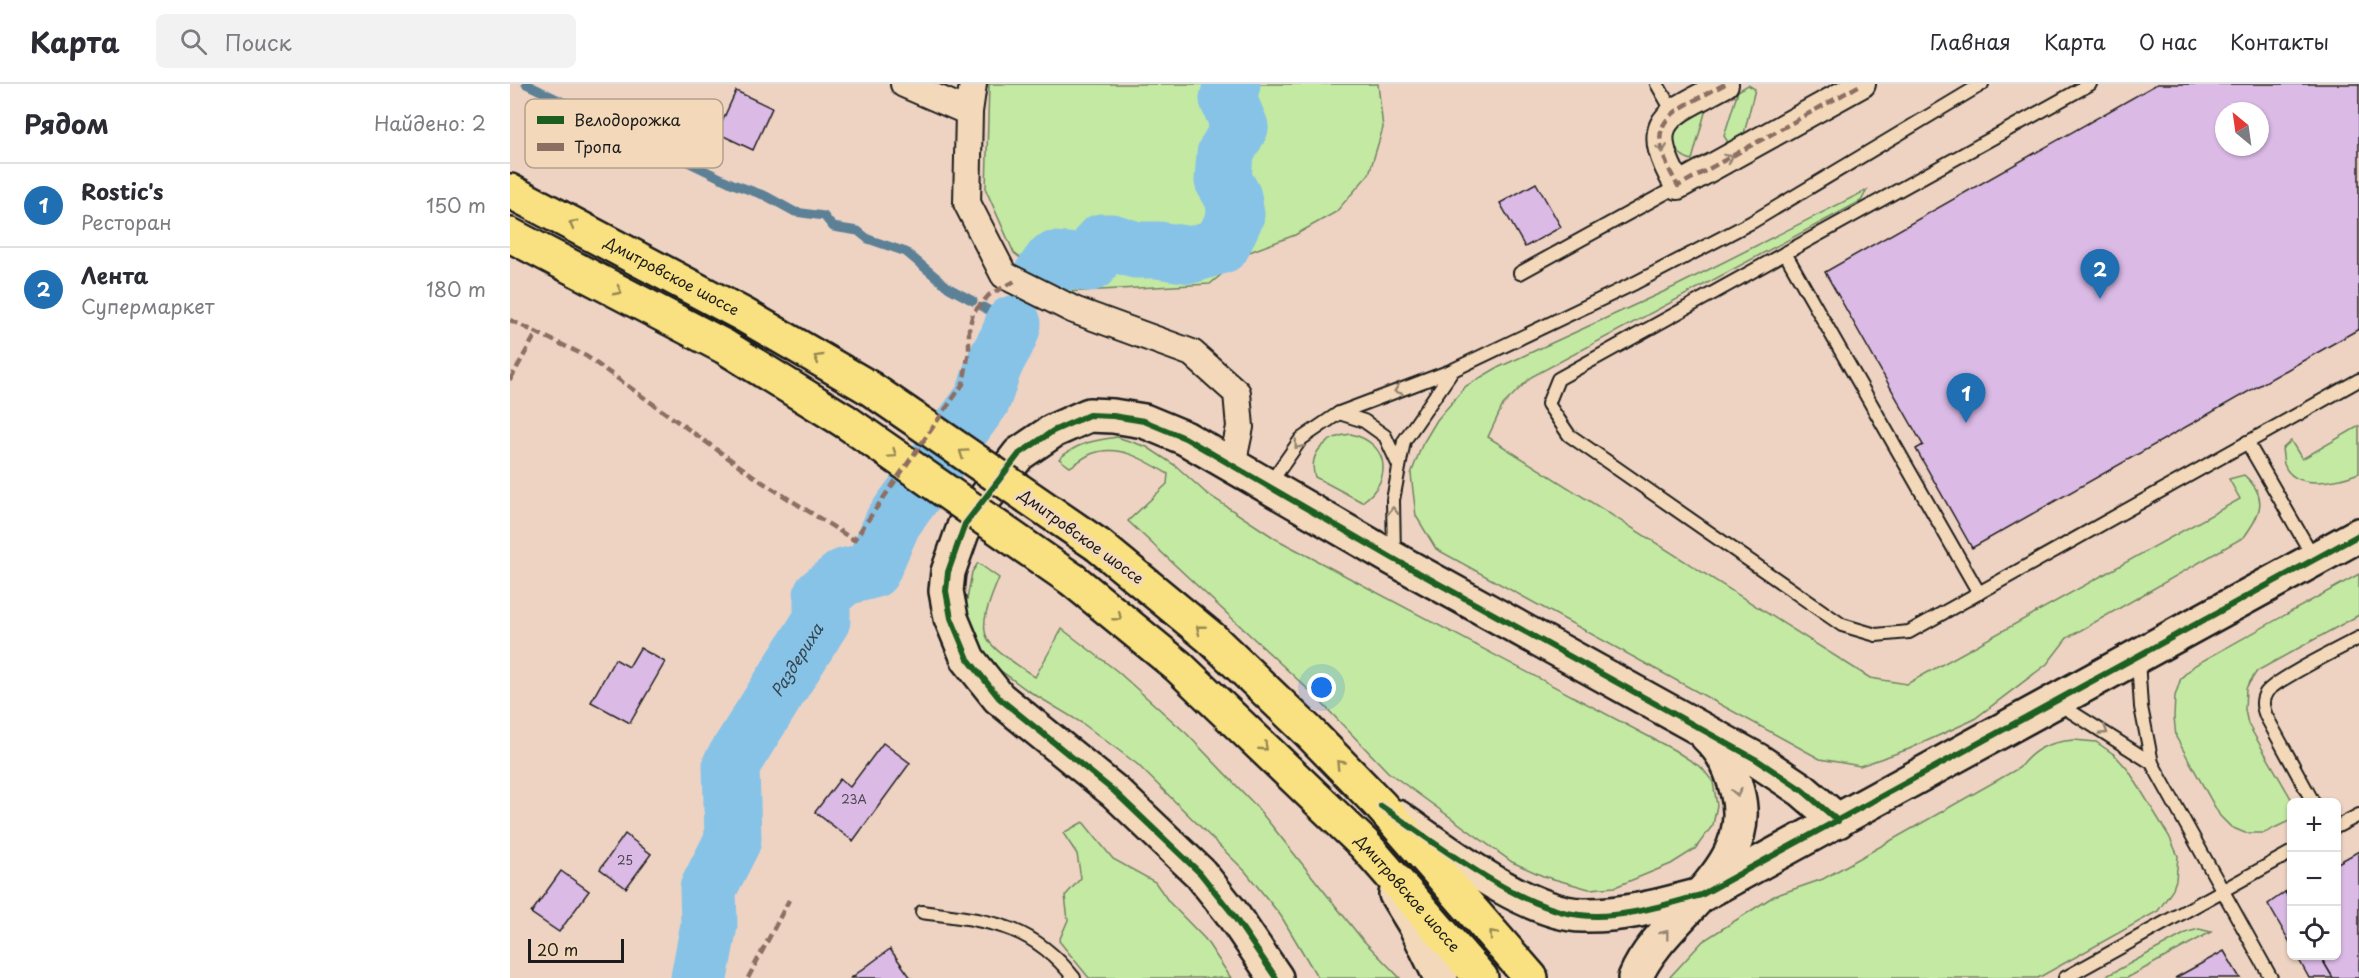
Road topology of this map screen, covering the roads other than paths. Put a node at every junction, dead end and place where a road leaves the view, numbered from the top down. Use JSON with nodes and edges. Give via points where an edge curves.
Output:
{"nodes":[{"id":1,"x":904,"y":84,"type":"edge"},
{"id":2,"x":973,"y":84,"type":"edge"},
{"id":3,"x":1657,"y":84,"type":"edge"},
{"id":4,"x":1725,"y":84,"type":"edge"},
{"id":5,"x":1862,"y":84,"type":"edge"},
{"id":6,"x":1982,"y":84,"type":"edge"},
{"id":7,"x":2090,"y":84,"type":"edge"},
{"id":8,"x":969,"y":112,"type":"junction"},
{"id":9,"x":1673,"y":112,"type":"junction"},
{"id":10,"x":1678,"y":186,"type":"junction"},
{"id":11,"x":510,"y":191,"type":"edge"},
{"id":12,"x":510,"y":235,"type":"edge"},
{"id":13,"x":1785,"y":253,"type":"junction"},
{"id":14,"x":1520,"y":273,"type":"dead end"},
{"id":15,"x":1453,"y":370,"type":"junction"},
{"id":16,"x":2359,"y":380,"type":"edge"},
{"id":17,"x":1339,"y":413,"type":"junction"},
{"id":18,"x":2247,"y":442,"type":"junction"},
{"id":19,"x":1398,"y":464,"type":"junction"},
{"id":20,"x":1232,"y":465,"type":"junction"},
{"id":21,"x":1267,"y":487,"type":"junction"},
{"id":22,"x":2359,"y":535,"type":"edge"},
{"id":23,"x":1394,"y":559,"type":"junction"},
{"id":24,"x":2315,"y":559,"type":"junction"},
{"id":25,"x":1978,"y":593,"type":"junction"},
{"id":26,"x":2359,"y":638,"type":"edge"},
{"id":27,"x":2138,"y":655,"type":"junction"},
{"id":28,"x":2055,"y":701,"type":"junction"},
{"id":29,"x":1697,"y":726,"type":"junction"},
{"id":30,"x":2152,"y":763,"type":"junction"},
{"id":31,"x":2311,"y":798,"type":"edge"},
{"id":32,"x":1381,"y":806,"type":"junction"},
{"id":33,"x":2359,"y":815,"type":"edge"},
{"id":34,"x":1838,"y":821,"type":"junction"},
{"id":35,"x":2341,"y":825,"type":"edge"},
{"id":36,"x":1364,"y":844,"type":"junction"},
{"id":37,"x":2287,"y":855,"type":"edge"},
{"id":38,"x":2222,"y":891,"type":"junction"},
{"id":39,"x":1701,"y":895,"type":"junction"},
{"id":40,"x":922,"y":912,"type":"dead end"},
{"id":41,"x":1074,"y":978,"type":"edge"},
{"id":42,"x":1276,"y":978,"type":"edge"},
{"id":43,"x":1441,"y":978,"type":"edge"},
{"id":44,"x":1481,"y":978,"type":"edge"},
{"id":45,"x":1531,"y":978,"type":"edge"},
{"id":46,"x":1635,"y":978,"type":"edge"},
{"id":47,"x":2065,"y":978,"type":"edge"},
{"id":48,"x":2271,"y":978,"type":"edge"}],
"edges":[{"from":1,"to":8,"type":"street"},
{"from":2,"to":8,"type":"street"},
{"from":3,"to":9,"type":"lane"},
{"from":4,"to":9,"type":"street"},
{"from":10,"to":5,"type":"street","one_way":true},
{"from":6,"to":15,"type":"lane","via":[[1752,222],[1635,284]]},
{"from":7,"to":13,"type":"lane"},
{"from":8,"to":20,"type":"street","via":[[967,203],[1004,275],[1074,310],[1192,353],[1237,393],[1240,427]]},
{"from":9,"to":10,"type":"street","one_way":true,"via":[[1663,122],[1660,146]]},
{"from":10,"to":14,"type":"lane"},
{"from":32,"to":11,"type":"highway","name":"Дмитровское шоссе","one_way":true,"bridge":true,"via":[[1211,638],[1098,545],[868,387],[742,314]]},
{"from":12,"to":36,"type":"highway","name":"Дмитровское шоссе","one_way":true,"bridge":true,"via":[[725,347],[844,421],[1073,580],[1178,666]]},
{"from":13,"to":25,"type":"lane"},
{"from":13,"to":25,"type":"lane","via":[[1558,379],[1548,404],[1569,435],[1842,625],[1876,635],[1909,632]]},
{"from":15,"to":17,"type":"lane","one_way":true},
{"from":15,"to":19,"type":"lane","via":[[1404,441]]},
{"from":16,"to":18,"type":"lane"},
{"from":17,"to":19,"type":"lane","via":[[1364,421],[1385,436]]},
{"from":17,"to":21,"type":"lane","one_way":true,"via":[[1301,439]]},
{"from":18,"to":24,"type":"lane"},
{"from":18,"to":25,"type":"lane"},
{"from":23,"to":19,"type":"lane","one_way":true,"via":[[1393,500]]},
{"from":20,"to":21,"type":"street"},
{"from":20,"to":42,"type":"street","via":[[1185,438],[1144,421],[1089,415],[1053,431],[1019,454],[965,524],[948,572],[946,591],[951,618],[968,659],[999,698],[1116,792],[1200,873]]},
{"from":21,"to":23,"type":"street"},
{"from":22,"to":24,"type":"street"},
{"from":23,"to":29,"type":"street"},
{"from":24,"to":27,"type":"street"},
{"from":26,"to":31,"type":"lane","via":[[2279,682],[2264,696],[2266,716]]},
{"from":27,"to":28,"type":"street"},
{"from":27,"to":30,"type":"lane","via":[[2141,707]]},
{"from":28,"to":30,"type":"lane","one_way":true},
{"from":28,"to":34,"type":"street"},
{"from":29,"to":34,"type":"street","via":[[1758,760]]},
{"from":29,"to":39,"type":"street","one_way":true,"via":[[1721,750],[1732,770],[1740,824],[1724,867]]},
{"from":30,"to":38,"type":"lane"},
{"from":32,"to":39,"type":"street","via":[[1476,870],[1551,909],[1581,915],[1610,914],[1650,909]]},
{"from":45,"to":32,"type":"highway","name":"Дмитровское шоссе","one_way":true},
{"from":33,"to":35,"type":"lane"},
{"from":34,"to":39,"type":"street"},
{"from":36,"to":43,"type":"street","via":[[1415,925]]},
{"from":36,"to":44,"type":"highway","name":"Дмитровское шоссе"},
{"from":37,"to":38,"type":"lane"},
{"from":38,"to":47,"type":"lane"},
{"from":38,"to":48,"type":"lane"},
{"from":46,"to":39,"type":"street","one_way":true,"via":[[1666,933]]},
{"from":40,"to":41,"type":"lane","via":[[990,922],[1017,932],[1057,957]]}]}
